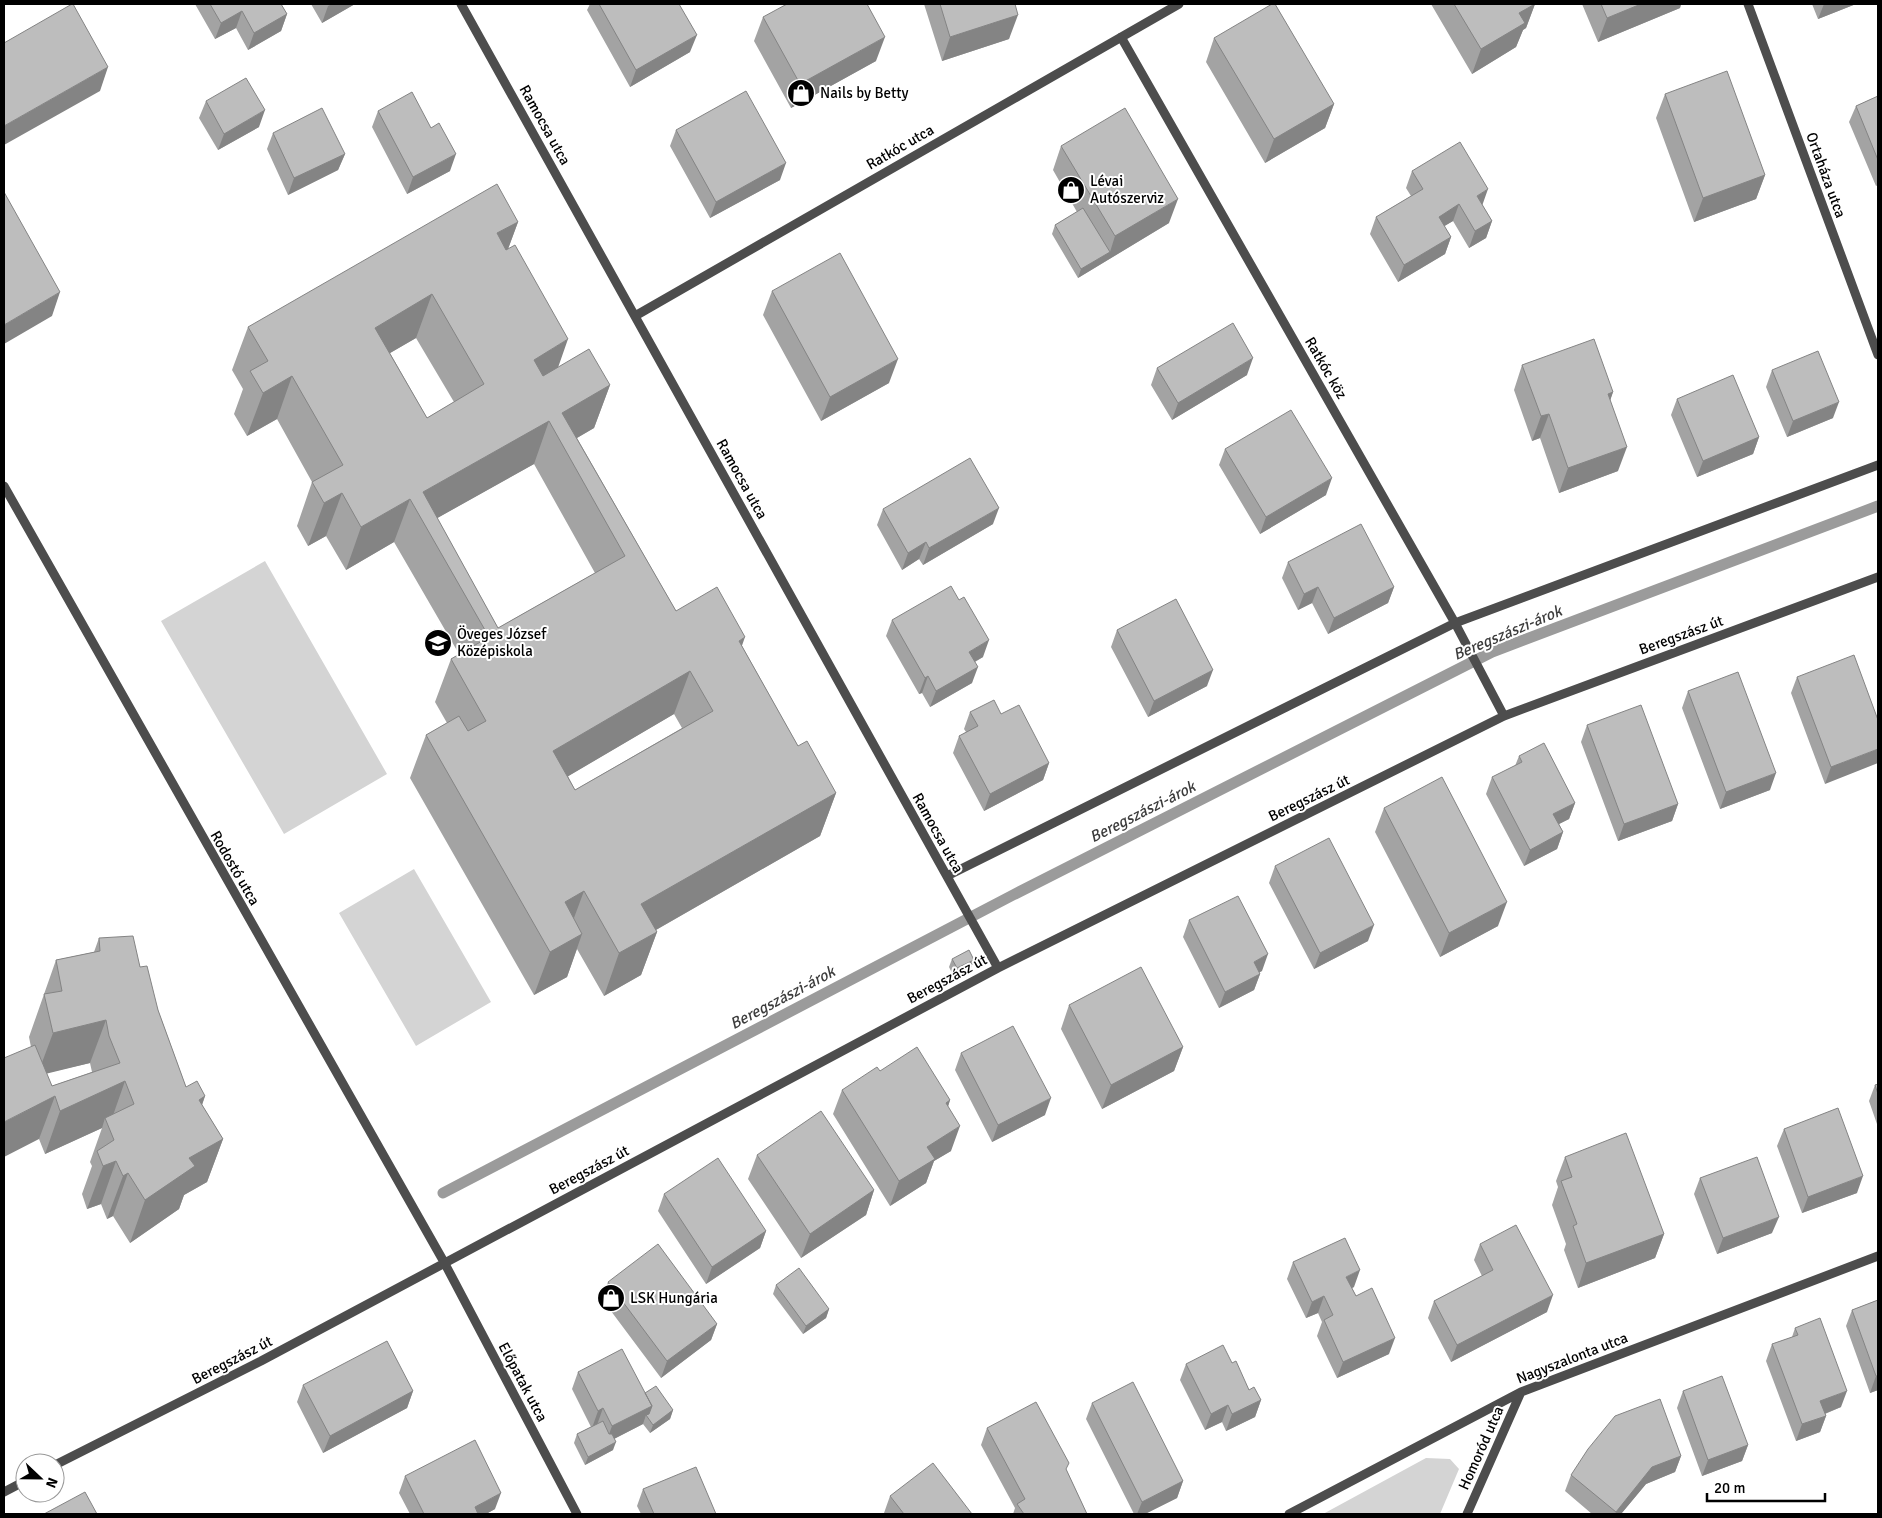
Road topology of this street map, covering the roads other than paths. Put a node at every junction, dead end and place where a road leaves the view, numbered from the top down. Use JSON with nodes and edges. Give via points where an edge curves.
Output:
{"nodes":[{"id":1,"x":461,"y":4,"type":"edge"},
{"id":2,"x":1179,"y":4,"type":"edge"},
{"id":3,"x":1748,"y":4,"type":"edge"},
{"id":4,"x":1121,"y":36,"type":"junction"},
{"id":5,"x":635,"y":316,"type":"junction"},
{"id":6,"x":1878,"y":355,"type":"edge"},
{"id":7,"x":1878,"y":465,"type":"edge"},
{"id":8,"x":4,"y":486,"type":"edge"},
{"id":9,"x":1878,"y":577,"type":"edge"},
{"id":10,"x":1455,"y":623,"type":"junction"},
{"id":11,"x":1504,"y":716,"type":"junction"},
{"id":12,"x":947,"y":876,"type":"junction"},
{"id":13,"x":998,"y":968,"type":"junction"},
{"id":14,"x":1878,"y":1256,"type":"edge"},
{"id":15,"x":444,"y":1262,"type":"junction"},
{"id":16,"x":1521,"y":1392,"type":"junction"},
{"id":17,"x":65,"y":1461,"type":"edge"},
{"id":18,"x":577,"y":1514,"type":"edge"},
{"id":19,"x":1288,"y":1514,"type":"edge"},
{"id":20,"x":1467,"y":1514,"type":"edge"}],
"edges":[{"from":1,"to":5,"type":"street","name":"Ramocsa utca"},
{"from":2,"to":4,"type":"street","name":"Ratkóc utca"},
{"from":3,"to":6,"type":"street","name":"Ortaháza utca"},
{"from":4,"to":5,"type":"street","name":"Ratkóc utca"},
{"from":4,"to":10,"type":"street","name":"Ratkóc köz"},
{"from":5,"to":12,"type":"street","name":"Ramocsa utca"},
{"from":7,"to":10,"type":"street"},
{"from":8,"to":15,"type":"street","name":"Rodostó utca"},
{"from":9,"to":11,"type":"street","name":"Beregszász út"},
{"from":10,"to":11,"type":"street","name":"Ratkóc köz"},
{"from":10,"to":12,"type":"street"},
{"from":11,"to":13,"type":"street","name":"Beregszász út"},
{"from":12,"to":13,"type":"street","name":"Ramocsa utca"},
{"from":13,"to":15,"type":"street","name":"Beregszász út"},
{"from":14,"to":16,"type":"street","name":"Nagyszalonta utca"},
{"from":15,"to":17,"type":"street","name":"Beregszász út","via":[[261,1361]]},
{"from":15,"to":18,"type":"street","name":"Előpatak utca"},
{"from":16,"to":19,"type":"street","name":"Nagyszalonta utca"},
{"from":16,"to":20,"type":"street","name":"Homoród utca"}]}
